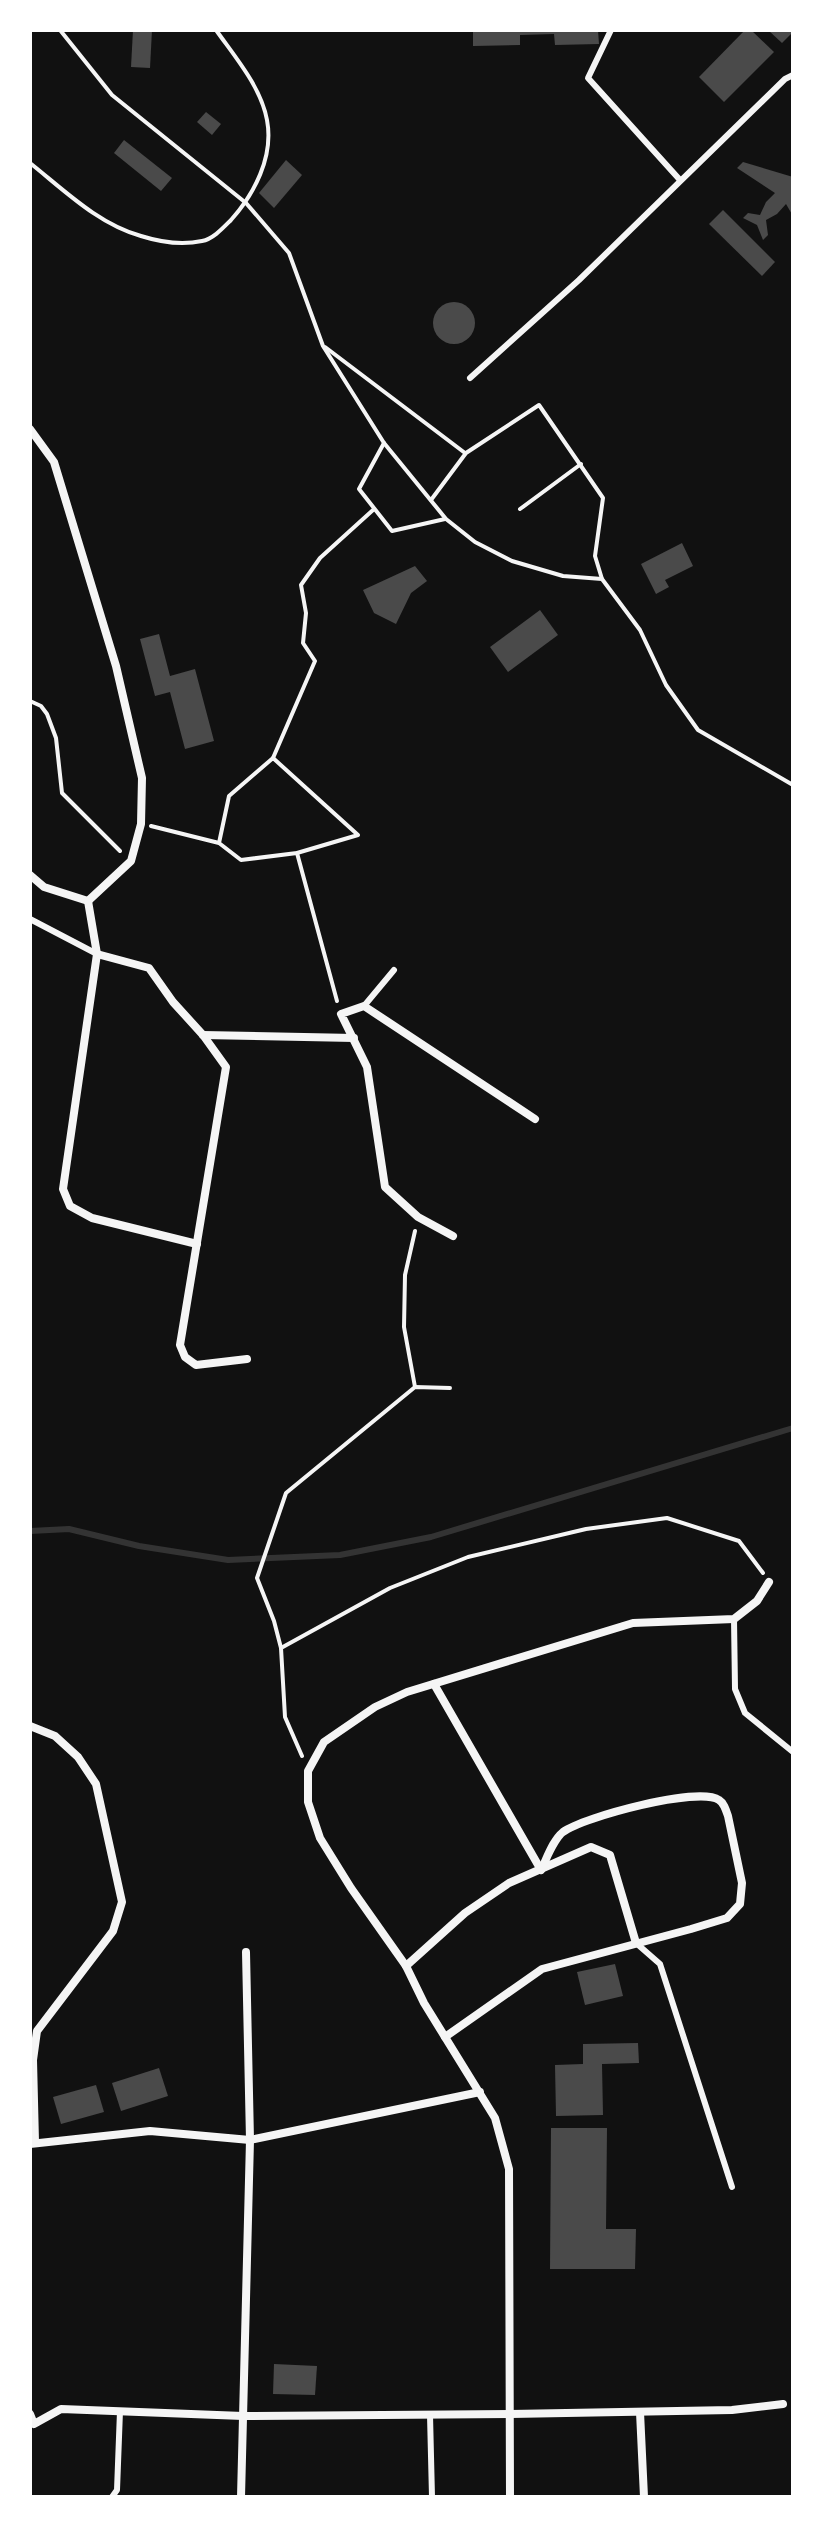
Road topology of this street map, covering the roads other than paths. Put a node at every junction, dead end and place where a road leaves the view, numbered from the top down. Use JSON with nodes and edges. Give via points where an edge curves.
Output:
{"nodes":[{"id":1,"x":611,"y":30,"type":"edge"},
{"id":2,"x":793,"y":75,"type":"edge"},
{"id":3,"x":680,"y":180,"type":"junction"},
{"id":4,"x":470,"y":378,"type":"dead end"},
{"id":5,"x":30,"y":429,"type":"edge"},
{"id":6,"x":30,"y":875,"type":"edge"},
{"id":7,"x":88,"y":901,"type":"junction"},
{"id":8,"x":30,"y":919,"type":"edge"},
{"id":9,"x":97,"y":954,"type":"junction"},
{"id":10,"x":394,"y":970,"type":"dead end"},
{"id":11,"x":364,"y":1006,"type":"junction"},
{"id":12,"x":203,"y":1035,"type":"junction"},
{"id":13,"x":354,"y":1038,"type":"junction"},
{"id":14,"x":535,"y":1119,"type":"dead end"},
{"id":15,"x":453,"y":1236,"type":"dead end"},
{"id":16,"x":197,"y":1244,"type":"junction"},
{"id":17,"x":247,"y":1359,"type":"dead end"},
{"id":18,"x":769,"y":1582,"type":"road end"},
{"id":19,"x":734,"y":1619,"type":"junction"},
{"id":20,"x":434,"y":1684,"type":"junction"},
{"id":21,"x":30,"y":1726,"type":"edge"},
{"id":22,"x":793,"y":1752,"type":"edge"},
{"id":23,"x":541,"y":1870,"type":"junction"},
{"id":24,"x":636,"y":1943,"type":"junction"},
{"id":25,"x":246,"y":1952,"type":"dead end"},
{"id":26,"x":406,"y":1966,"type":"junction"},
{"id":27,"x":445,"y":2037,"type":"junction"},
{"id":28,"x":480,"y":2092,"type":"junction"},
{"id":29,"x":250,"y":2140,"type":"junction"},
{"id":30,"x":33,"y":2143,"type":"edge"},
{"id":31,"x":732,"y":2187,"type":"dead end"},
{"id":32,"x":783,"y":2404,"type":"dead end"},
{"id":33,"x":120,"y":2411,"type":"junction"},
{"id":34,"x":640,"y":2412,"type":"junction"},
{"id":35,"x":30,"y":2414,"type":"edge"},
{"id":36,"x":511,"y":2414,"type":"junction"},
{"id":37,"x":430,"y":2415,"type":"junction"},
{"id":38,"x":243,"y":2416,"type":"junction"},
{"id":39,"x":32,"y":2429,"type":"edge"},
{"id":40,"x":112,"y":2497,"type":"edge"},
{"id":41,"x":241,"y":2497,"type":"edge"},
{"id":42,"x":432,"y":2497,"type":"edge"},
{"id":43,"x":510,"y":2497,"type":"edge"},
{"id":44,"x":644,"y":2497,"type":"edge"}],
"edges":[{"from":1,"to":3,"type":"lane","via":[[588,78]]},
{"from":2,"to":3,"type":"lane"},
{"from":3,"to":4,"type":"lane"},
{"from":5,"to":7,"type":"street","via":[[54,462],[116,666],[142,778],[141,824],[131,861]]},
{"from":6,"to":7,"type":"street","via":[[44,887]]},
{"from":7,"to":9,"type":"street"},
{"from":8,"to":9,"type":"lane"},
{"from":9,"to":12,"type":"street","via":[[149,968]]},
{"from":9,"to":16,"type":"street","via":[[63,1189],[70,1206],[92,1218]]},
{"from":10,"to":11,"type":"lane"},
{"from":11,"to":13,"type":"street","via":[[341,1014]]},
{"from":11,"to":14,"type":"street"},
{"from":12,"to":13,"type":"street"},
{"from":12,"to":16,"type":"street","via":[[226,1067]]},
{"from":13,"to":15,"type":"street","via":[[367,1067],[385,1187],[418,1217]]},
{"from":16,"to":17,"type":"street","via":[[180,1345],[185,1357],[196,1365]]},
{"from":18,"to":19,"type":"street","via":[[757,1601]]},
{"from":19,"to":20,"type":"street","via":[[633,1623]]},
{"from":19,"to":22,"type":"lane","via":[[735,1689],[745,1713]]},
{"from":20,"to":23,"type":"street"},
{"from":20,"to":26,"type":"street","via":[[351,1722],[324,1742],[308,1771],[308,1802],[320,1838]]},
{"from":21,"to":30,"type":"street","via":[[55,1736],[96,1784],[122,1902],[113,1931],[37,2031]]},
{"from":23,"to":24,"type":"street","via":[[591,1847],[610,1855]]},
{"from":23,"to":24,"type":"street","via":[[558,1836],[581,1823],[663,1801],[719,1799],[740,1870],[740,1904],[727,1918]]},
{"from":23,"to":26,"type":"street","via":[[509,1883],[465,1913]]},
{"from":24,"to":27,"type":"street","via":[[542,1969]]},
{"from":24,"to":31,"type":"lane","via":[[660,1964]]},
{"from":25,"to":29,"type":"street"},
{"from":26,"to":27,"type":"street"},
{"from":27,"to":28,"type":"street"},
{"from":28,"to":29,"type":"street"},
{"from":28,"to":36,"type":"street","via":[[495,2118],[509,2169]]},
{"from":29,"to":30,"type":"street","via":[[150,2131]]},
{"from":29,"to":38,"type":"street"},
{"from":32,"to":34,"type":"street"},
{"from":33,"to":38,"type":"street"},
{"from":33,"to":39,"type":"street","via":[[61,2409]]},
{"from":33,"to":40,"type":"lane","via":[[117,2490]]},
{"from":34,"to":36,"type":"street"},
{"from":34,"to":44,"type":"street"},
{"from":35,"to":39,"type":"street"},
{"from":36,"to":37,"type":"street"},
{"from":36,"to":43,"type":"street"},
{"from":37,"to":38,"type":"street"},
{"from":37,"to":42,"type":"lane"},
{"from":38,"to":41,"type":"street"}]}
